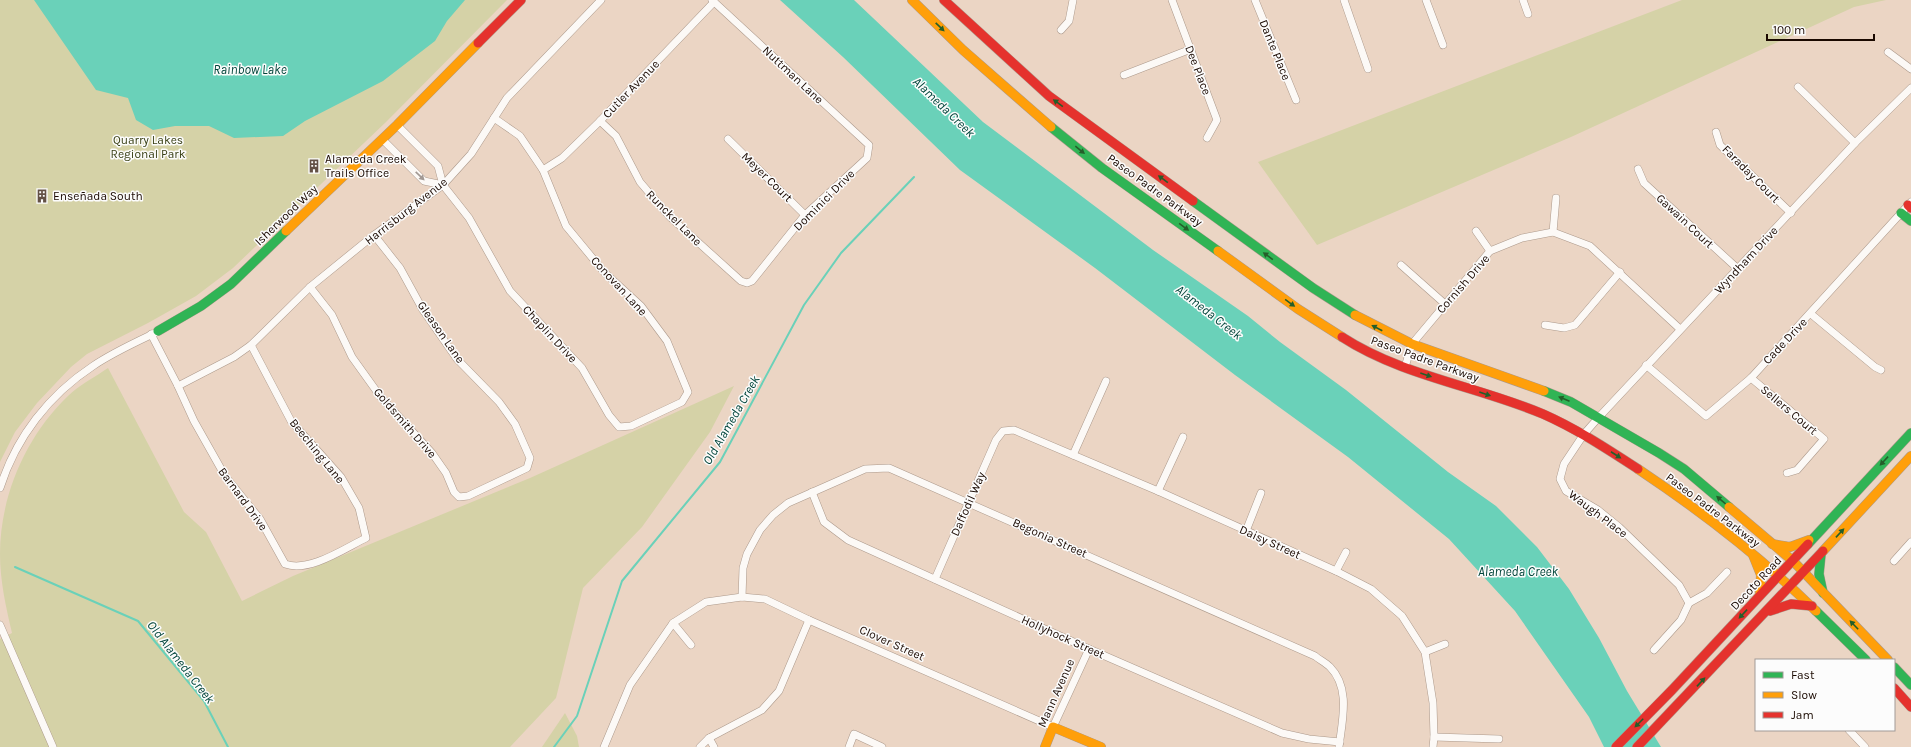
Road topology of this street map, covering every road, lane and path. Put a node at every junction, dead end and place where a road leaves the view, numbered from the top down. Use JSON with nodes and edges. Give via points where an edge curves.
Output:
{"nodes":[{"id":1,"x":521,"y":0,"type":"edge"},
{"id":2,"x":601,"y":0,"type":"edge"},
{"id":3,"x":912,"y":0,"type":"edge"},
{"id":4,"x":944,"y":0,"type":"edge"},
{"id":5,"x":1073,"y":0,"type":"edge"},
{"id":6,"x":1172,"y":0,"type":"edge"},
{"id":7,"x":1255,"y":0,"type":"edge"},
{"id":8,"x":1344,"y":0,"type":"edge"},
{"id":9,"x":1426,"y":0,"type":"edge"},
{"id":10,"x":1523,"y":0,"type":"edge"},
{"id":11,"x":713,"y":1,"type":"edge"},
{"id":12,"x":1528,"y":14,"type":"dead end"},
{"id":13,"x":1061,"y":30,"type":"dead end"},
{"id":14,"x":1443,"y":45,"type":"dead end"},
{"id":15,"x":1190,"y":49,"type":"junction"},
{"id":16,"x":1888,"y":52,"type":"dead end"},
{"id":17,"x":1368,"y":69,"type":"dead end"},
{"id":18,"x":1911,"y":69,"type":"edge"},
{"id":19,"x":1124,"y":75,"type":"dead end"},
{"id":20,"x":1798,"y":87,"type":"dead end"},
{"id":21,"x":1911,"y":88,"type":"edge"},
{"id":22,"x":1296,"y":100,"type":"dead end"},
{"id":23,"x":494,"y":118,"type":"junction"},
{"id":24,"x":600,"y":121,"type":"junction"},
{"id":25,"x":397,"y":125,"type":"junction"},
{"id":26,"x":1716,"y":132,"type":"dead end"},
{"id":27,"x":1207,"y":138,"type":"dead end"},
{"id":28,"x":382,"y":139,"type":"junction"},
{"id":29,"x":728,"y":139,"type":"dead end"},
{"id":30,"x":1855,"y":143,"type":"junction"},
{"id":31,"x":869,"y":152,"type":"joint"},
{"id":32,"x":1638,"y":168,"type":"dead end"},
{"id":33,"x":543,"y":170,"type":"junction"},
{"id":34,"x":443,"y":185,"type":"junction"},
{"id":35,"x":1556,"y":198,"type":"dead end"},
{"id":36,"x":1910,"y":205,"type":"edge"},
{"id":37,"x":1791,"y":212,"type":"junction"},
{"id":38,"x":1901,"y":213,"type":"junction"},
{"id":39,"x":805,"y":215,"type":"junction"},
{"id":40,"x":1911,"y":221,"type":"edge"},
{"id":41,"x":1476,"y":231,"type":"dead end"},
{"id":42,"x":1553,"y":232,"type":"junction"},
{"id":43,"x":374,"y":235,"type":"junction"},
{"id":44,"x":1490,"y":251,"type":"junction"},
{"id":45,"x":1401,"y":265,"type":"dead end"},
{"id":46,"x":1738,"y":269,"type":"junction"},
{"id":47,"x":1620,"y":272,"type":"junction"},
{"id":48,"x":747,"y":283,"type":"joint"},
{"id":49,"x":310,"y":287,"type":"junction"},
{"id":50,"x":1445,"y":304,"type":"junction"},
{"id":51,"x":1811,"y":314,"type":"junction"},
{"id":52,"x":1546,"y":325,"type":"dead end"},
{"id":53,"x":1680,"y":330,"type":"junction"},
{"id":54,"x":155,"y":332,"type":"junction"},
{"id":55,"x":251,"y":344,"type":"junction"},
{"id":56,"x":1412,"y":344,"type":"junction"},
{"id":57,"x":1646,"y":365,"type":"junction"},
{"id":58,"x":1405,"y":367,"type":"junction"},
{"id":59,"x":1881,"y":370,"type":"dead end"},
{"id":60,"x":1751,"y":378,"type":"junction"},
{"id":61,"x":1106,"y":381,"type":"dead end"},
{"id":62,"x":178,"y":386,"type":"junction"},
{"id":63,"x":682,"y":402,"type":"joint"},
{"id":64,"x":1599,"y":417,"type":"junction"},
{"id":65,"x":1003,"y":431,"type":"joint"},
{"id":66,"x":1911,"y":433,"type":"edge"},
{"id":67,"x":1584,"y":434,"type":"junction"},
{"id":68,"x":1183,"y":437,"type":"dead end"},
{"id":69,"x":1073,"y":455,"type":"junction"},
{"id":70,"x":1911,"y":456,"type":"edge"},
{"id":71,"x":527,"y":468,"type":"joint"},
{"id":72,"x":1787,"y":473,"type":"dead end"},
{"id":73,"x":0,"y":488,"type":"edge"},
{"id":74,"x":1158,"y":491,"type":"junction"},
{"id":75,"x":812,"y":492,"type":"junction"},
{"id":76,"x":1261,"y":493,"type":"dead end"},
{"id":77,"x":969,"y":502,"type":"junction"},
{"id":78,"x":1246,"y":531,"type":"junction"},
{"id":79,"x":366,"y":538,"type":"joint"},
{"id":80,"x":1814,"y":538,"type":"junction"},
{"id":81,"x":1911,"y":542,"type":"edge"},
{"id":82,"x":1772,"y":544,"type":"junction"},
{"id":83,"x":1346,"y":552,"type":"dead end"},
{"id":84,"x":1821,"y":554,"type":"junction"},
{"id":85,"x":1753,"y":555,"type":"junction"},
{"id":86,"x":1793,"y":561,"type":"junction"},
{"id":87,"x":1894,"y":561,"type":"dead end"},
{"id":88,"x":1336,"y":571,"type":"junction"},
{"id":89,"x":1727,"y":572,"type":"dead end"},
{"id":90,"x":1804,"y":572,"type":"junction"},
{"id":91,"x":1779,"y":575,"type":"junction"},
{"id":92,"x":935,"y":579,"type":"junction"},
{"id":93,"x":1791,"y":586,"type":"junction"},
{"id":94,"x":1823,"y":593,"type":"junction"},
{"id":95,"x":1760,"y":596,"type":"junction"},
{"id":96,"x":742,"y":597,"type":"junction"},
{"id":97,"x":1689,"y":603,"type":"junction"},
{"id":98,"x":1812,"y":606,"type":"junction"},
{"id":99,"x":1765,"y":614,"type":"junction"},
{"id":100,"x":809,"y":620,"type":"junction"},
{"id":101,"x":673,"y":623,"type":"junction"},
{"id":102,"x":0,"y":625,"type":"edge"},
{"id":103,"x":1445,"y":644,"type":"dead end"},
{"id":104,"x":691,"y":645,"type":"dead end"},
{"id":105,"x":1088,"y":649,"type":"junction"},
{"id":106,"x":1654,"y":650,"type":"dead end"},
{"id":107,"x":1425,"y":652,"type":"junction"},
{"id":108,"x":1865,"y":659,"type":"edge"},
{"id":109,"x":1887,"y":659,"type":"edge"},
{"id":110,"x":1895,"y":668,"type":"edge"},
{"id":111,"x":1911,"y":685,"type":"edge"},
{"id":112,"x":1895,"y":689,"type":"edge"},
{"id":113,"x":1911,"y":707,"type":"edge"},
{"id":114,"x":1053,"y":727,"type":"junction"},
{"id":115,"x":1850,"y":731,"type":"edge"},
{"id":116,"x":1434,"y":737,"type":"junction"},
{"id":117,"x":709,"y":738,"type":"junction"},
{"id":118,"x":1498,"y":739,"type":"dead end"},
{"id":119,"x":1340,"y":744,"type":"edge"},
{"id":120,"x":53,"y":747,"type":"edge"},
{"id":121,"x":604,"y":747,"type":"edge"},
{"id":122,"x":700,"y":747,"type":"edge"},
{"id":123,"x":714,"y":747,"type":"edge"},
{"id":124,"x":849,"y":747,"type":"edge"},
{"id":125,"x":882,"y":747,"type":"edge"},
{"id":126,"x":1045,"y":747,"type":"edge"},
{"id":127,"x":1101,"y":747,"type":"edge"},
{"id":128,"x":1433,"y":747,"type":"edge"},
{"id":129,"x":1616,"y":747,"type":"edge"},
{"id":130,"x":1637,"y":747,"type":"edge"},
{"id":131,"x":1865,"y":747,"type":"edge"}],
"edges":[{"from":1,"to":25,"type":"main road","name":"Isherwood Way"},
{"from":2,"to":23,"type":"street","name":"Harrisburg Avenue","via":[[507,98]]},
{"from":3,"to":58,"type":"main road","name":"Paseo Padre Parkway","one_way":true,"via":[[963,50],[1102,168],[1298,309],[1358,347]]},
{"from":56,"to":4,"type":"main road","name":"Paseo Padre Parkway","one_way":true,"via":[[1363,320],[1313,288],[1048,96]]},
{"from":5,"to":13,"type":"street","via":[[1069,21]]},
{"from":6,"to":15,"type":"street","name":"Dee Place"},
{"from":7,"to":22,"type":"street","name":"Dante Place"},
{"from":8,"to":17,"type":"street"},
{"from":9,"to":14,"type":"street"},
{"from":10,"to":12,"type":"street"},
{"from":11,"to":24,"type":"street","name":"Cutler Avenue"},
{"from":11,"to":31,"type":"street","name":"Nuttman Lane","via":[[869,145]]},
{"from":15,"to":19,"type":"street"},
{"from":15,"to":27,"type":"street","name":"Dee Place","via":[[1217,120]]},
{"from":16,"to":18,"type":"street"},
{"from":20,"to":30,"type":"street"},
{"from":21,"to":30,"type":"street","name":"Wyndham Drive"},
{"from":23,"to":33,"type":"street","name":"Conovan Lane","via":[[520,136]]},
{"from":23,"to":34,"type":"street","name":"Harrisburg Avenue","via":[[471,154]]},
{"from":24,"to":33,"type":"street","name":"Cutler Avenue","via":[[562,158]]},
{"from":24,"to":48,"type":"street","name":"Runckel Lane","via":[[616,136],[640,182],[669,216],[741,281]]},
{"from":25,"to":28,"type":"main road","name":"Isherwood Way"},
{"from":25,"to":34,"type":"street","name":"Chaplin Drive","via":[[438,166]]},
{"from":26,"to":37,"type":"street","name":"Faraday Court","via":[[1720,145]]},
{"from":28,"to":34,"type":"street","one_way":true,"via":[[424,181]]},
{"from":28,"to":54,"type":"main road","name":"Isherwood Way","via":[[231,284],[201,306]]},
{"from":29,"to":39,"type":"street","name":"Meyer Court"},
{"from":30,"to":37,"type":"street","name":"Wyndham Drive"},
{"from":31,"to":39,"type":"street","name":"Dominici Drive","via":[[867,158]]},
{"from":32,"to":46,"type":"street","name":"Gawain Court","via":[[1644,183]]},
{"from":33,"to":63,"type":"street","name":"Conovan Lane","via":[[566,226],[604,272],[641,306],[667,341],[688,392]]},
{"from":34,"to":43,"type":"street","name":"Harrisburg Avenue"},
{"from":34,"to":63,"type":"street","name":"Chaplin Drive","via":[[469,218],[510,291],[582,368],[609,415],[619,427],[631,426]]},
{"from":35,"to":42,"type":"street"},
{"from":36,"to":38,"type":"street","name":"Cade Drive"},
{"from":37,"to":46,"type":"street","name":"Wyndham Drive"},
{"from":38,"to":40,"type":"main road"},
{"from":38,"to":51,"type":"street","name":"Cade Drive"},
{"from":39,"to":48,"type":"street","name":"Dominici Drive","via":[[752,282]]},
{"from":41,"to":44,"type":"street"},
{"from":42,"to":44,"type":"street","name":"Cornish Drive","via":[[1522,238]]},
{"from":42,"to":47,"type":"street","via":[[1590,246]]},
{"from":43,"to":49,"type":"street","name":"Harrisburg Avenue"},
{"from":43,"to":71,"type":"street","name":"Gleason Lane","via":[[400,268],[423,310],[457,359],[499,402],[515,424],[530,458]]},
{"from":44,"to":50,"type":"street","name":"Cornish Drive"},
{"from":45,"to":50,"type":"street"},
{"from":46,"to":53,"type":"street","name":"Wyndham Drive"},
{"from":47,"to":52,"type":"street","via":[[1575,324],[1564,328]]},
{"from":47,"to":53,"type":"street"},
{"from":49,"to":55,"type":"street","name":"Harrisburg Avenue"},
{"from":49,"to":71,"type":"street","name":"Goldsmith Drive","via":[[332,315],[352,357],[380,396],[432,453],[459,497],[468,496]]},
{"from":50,"to":56,"type":"street","name":"Cornish Drive"},
{"from":51,"to":59,"type":"street"},
{"from":51,"to":60,"type":"street","name":"Cade Drive"},
{"from":53,"to":57,"type":"street","name":"Wyndham Drive"},
{"from":54,"to":62,"type":"street","name":"Barnard Drive"},
{"from":54,"to":73,"type":"street","via":[[93,365],[58,393],[39,413],[23,436]]},
{"from":55,"to":62,"type":"street","name":"Harrisburg Avenue","via":[[234,357]]},
{"from":55,"to":79,"type":"street","name":"Beeching Lane","via":[[291,421],[344,484],[359,508]]},
{"from":56,"to":58,"type":"street","name":"Cornish Drive"},
{"from":64,"to":56,"type":"main road","name":"Paseo Padre Parkway","one_way":true,"via":[[1542,390]]},
{"from":57,"to":60,"type":"street","name":"Cade Drive","via":[[1706,416]]},
{"from":57,"to":64,"type":"street","name":"Wyndham Drive"},
{"from":58,"to":67,"type":"main road","name":"Paseo Padre Parkway","one_way":true,"via":[[1542,414]]},
{"from":60,"to":72,"type":"street","name":"Sellers Court","via":[[1824,439],[1797,470]]},
{"from":61,"to":69,"type":"street"},
{"from":62,"to":79,"type":"street","name":"Barnard Drive","via":[[194,421],[225,476],[260,519],[285,564],[293,567],[304,566]]},
{"from":64,"to":67,"type":"street","name":"Wyndham Drive"},
{"from":82,"to":64,"type":"main road","name":"Paseo Padre Parkway","one_way":true,"via":[[1684,469]]},
{"from":65,"to":69,"type":"street","name":"Daisy Street","via":[[1014,430]]},
{"from":65,"to":77,"type":"street","name":"Daffodil Way","via":[[996,440]]},
{"from":66,"to":80,"type":"main road","name":"Decoto Road","one_way":true},
{"from":67,"to":85,"type":"main road","name":"Paseo Padre Parkway","one_way":true,"via":[[1677,495]]},
{"from":67,"to":97,"type":"street","name":"Waugh Place","via":[[1564,464],[1560,479],[1566,491],[1598,510],[1619,527],[1679,585]]},
{"from":68,"to":74,"type":"street"},
{"from":69,"to":74,"type":"street","name":"Daisy Street"},
{"from":84,"to":70,"type":"main road","one_way":true},
{"from":74,"to":78,"type":"street","name":"Daisy Street"},
{"from":75,"to":77,"type":"street","name":"Begonia Street","via":[[865,469],[889,468]]},
{"from":75,"to":92,"type":"street","name":"Hollyhock Street","via":[[824,522],[848,540]]},
{"from":75,"to":96,"type":"street","name":"Begonia Street","via":[[788,503],[760,530],[747,554],[743,568]]},
{"from":76,"to":78,"type":"street"},
{"from":77,"to":92,"type":"street","name":"Daffodil Way"},
{"from":77,"to":119,"type":"street","name":"Begonia Street","via":[[1316,656],[1330,667],[1343,689]]},
{"from":78,"to":88,"type":"street","name":"Daisy Street"},
{"from":80,"to":82,"type":"main road","via":[[1790,547]]},
{"from":80,"to":86,"type":"main road","name":"Decoto Road"},
{"from":81,"to":87,"type":"street"},
{"from":82,"to":86,"type":"main road","name":"Paseo Padre Parkway"},
{"from":83,"to":88,"type":"street"},
{"from":84,"to":90,"type":"main road"},
{"from":84,"to":94,"type":"main road","via":[[1819,574]]},
{"from":85,"to":91,"type":"main road","name":"Paseo Padre Parkway"},
{"from":85,"to":95,"type":"main road","via":[[1761,574]]},
{"from":86,"to":90,"type":"main road","name":"Paseo Padre Parkway"},
{"from":86,"to":91,"type":"main road","name":"Decoto Road"},
{"from":88,"to":107,"type":"street","name":"Daisy Street","via":[[1371,589],[1402,616]]},
{"from":89,"to":97,"type":"street","via":[[1707,593]]},
{"from":90,"to":93,"type":"main road"},
{"from":90,"to":94,"type":"main road","name":"Paseo Padre Parkway"},
{"from":91,"to":93,"type":"main road","name":"Paseo Padre Parkway"},
{"from":91,"to":95,"type":"main road","name":"Decoto Road"},
{"from":92,"to":105,"type":"street","name":"Hollyhock Street"},
{"from":93,"to":98,"type":"main road","name":"Paseo Padre Parkway"},
{"from":93,"to":99,"type":"main road"},
{"from":109,"to":94,"type":"main road","name":"Paseo Padre Parkway","one_way":true},
{"from":95,"to":129,"type":"main road","name":"Decoto Road","one_way":true},
{"from":96,"to":100,"type":"street","name":"Clover Street","via":[[765,599]]},
{"from":96,"to":101,"type":"street","name":"Clover Street","via":[[706,602]]},
{"from":97,"to":106,"type":"street","via":[[1681,620]]},
{"from":98,"to":99,"type":"main road","via":[[1786,604]]},
{"from":98,"to":108,"type":"main road","name":"Paseo Padre Parkway"},
{"from":130,"to":99,"type":"main road","one_way":true},
{"from":100,"to":114,"type":"street","name":"Clover Street"},
{"from":100,"to":117,"type":"street","via":[[779,691],[762,710]]},
{"from":101,"to":104,"type":"street"},
{"from":101,"to":121,"type":"street","name":"Clover Street","via":[[630,685]]},
{"from":102,"to":120,"type":"street"},
{"from":103,"to":107,"type":"street"},
{"from":105,"to":114,"type":"street","name":"Mann Avenue"},
{"from":105,"to":119,"type":"street","name":"Hollyhock Street","via":[[1282,733]]},
{"from":107,"to":116,"type":"street","name":"Daisy Street","via":[[1433,703]]},
{"from":110,"to":111,"type":"main road"},
{"from":112,"to":113,"type":"main road"},
{"from":114,"to":126,"type":"main road","name":"Mann Avenue"},
{"from":114,"to":127,"type":"main road","name":"Clover Street"},
{"from":115,"to":131,"type":"street"},
{"from":116,"to":118,"type":"street"},
{"from":116,"to":128,"type":"street","name":"Daisy Street"},
{"from":117,"to":122,"type":"street"},
{"from":117,"to":123,"type":"street"},
{"from":124,"to":125,"type":"street","via":[[854,734]]}]}
